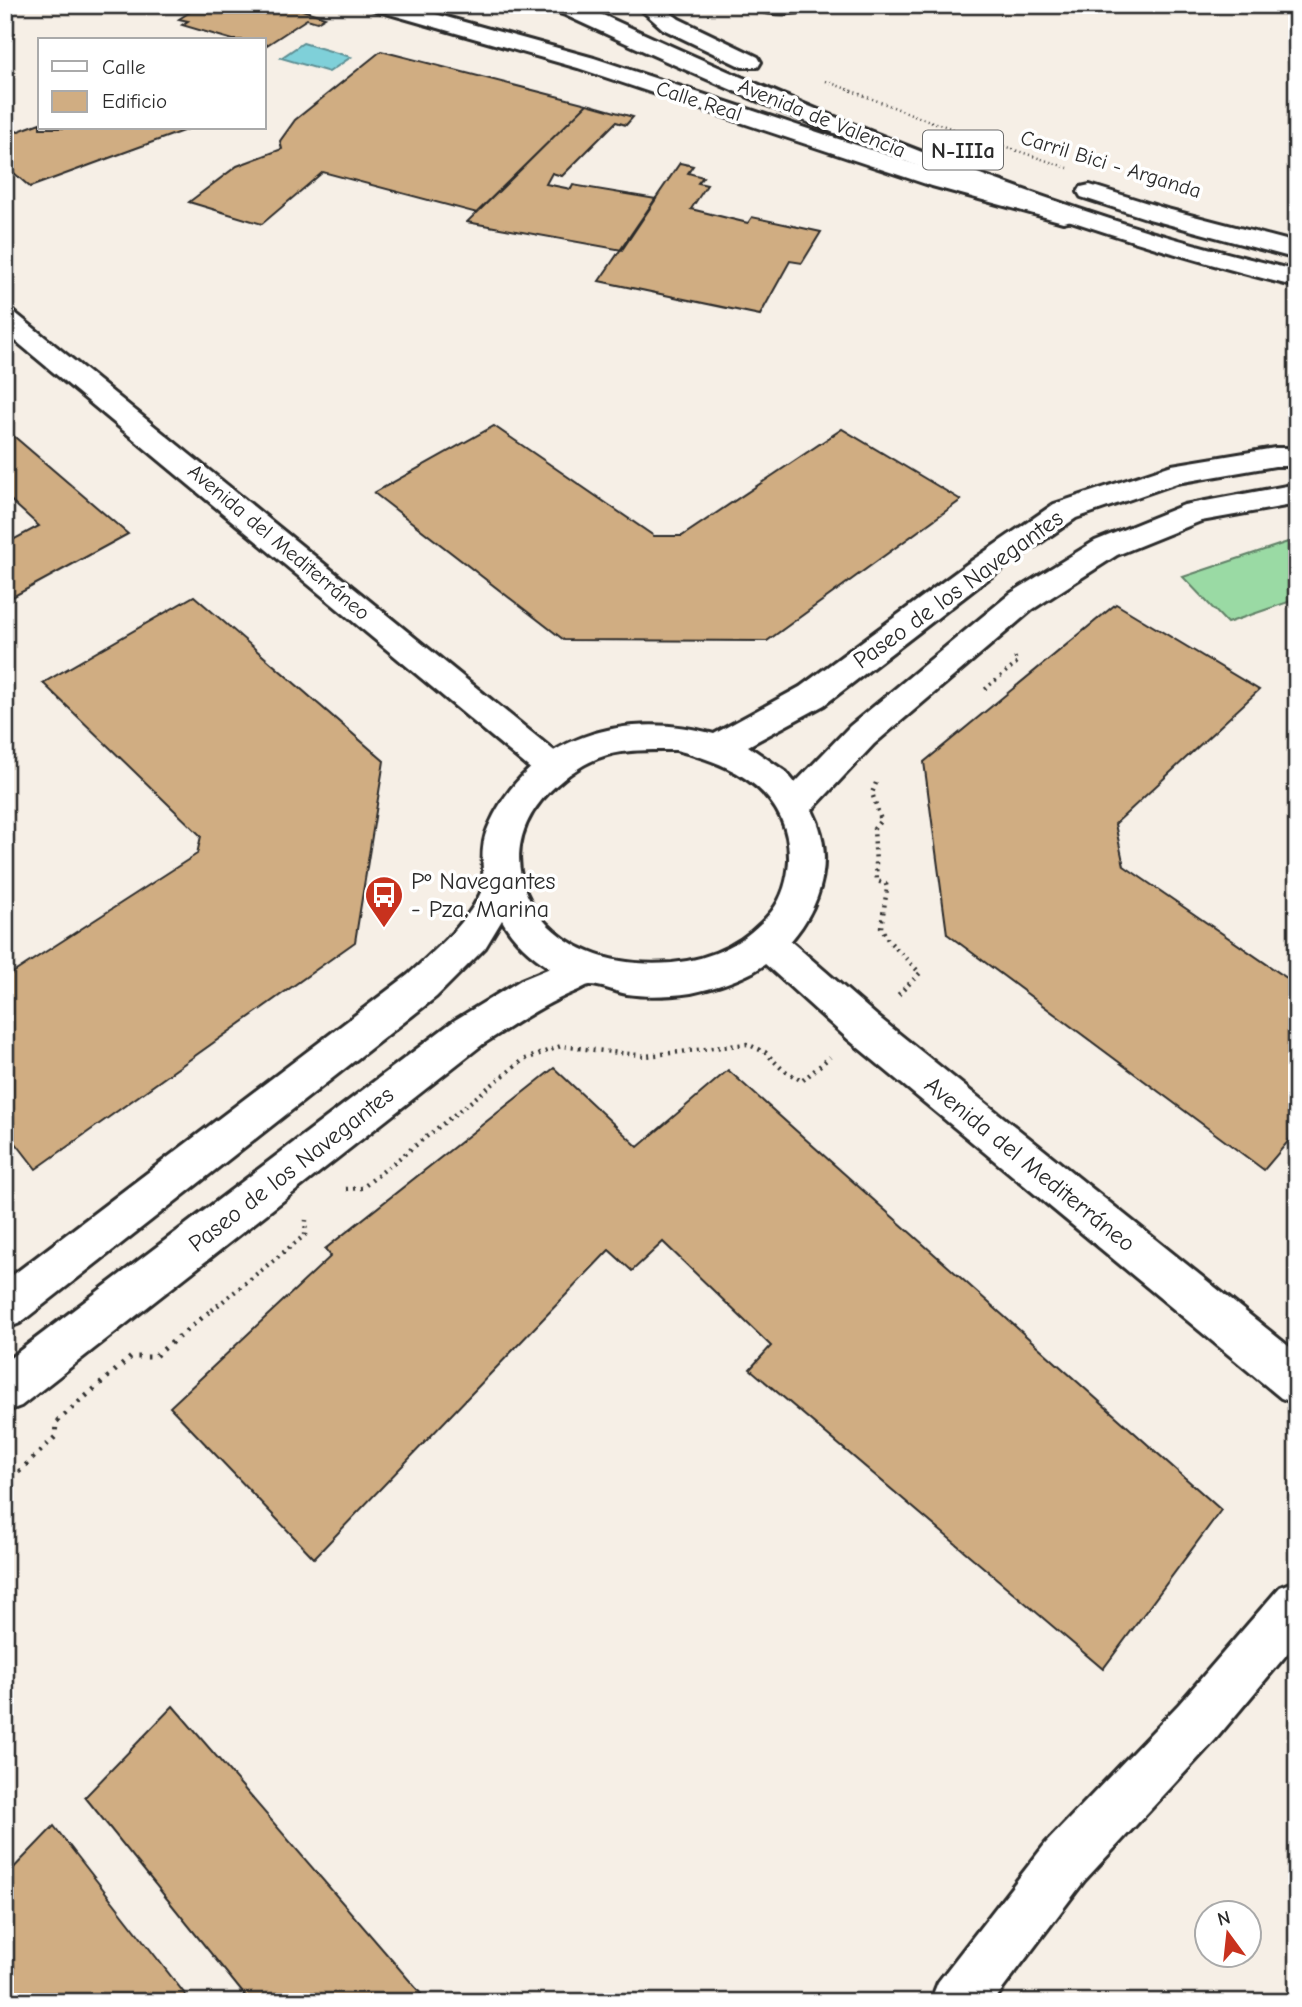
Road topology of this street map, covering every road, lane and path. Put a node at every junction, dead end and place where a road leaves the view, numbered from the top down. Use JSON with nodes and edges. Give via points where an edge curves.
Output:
{"nodes":[{"id":1,"x":379,"y":5,"type":"edge"},
{"id":2,"x":553,"y":5,"type":"edge"},
{"id":3,"x":646,"y":5,"type":"edge"},
{"id":4,"x":760,"y":5,"type":"edge"},
{"id":5,"x":806,"y":5,"type":"edge"},
{"id":6,"x":768,"y":71,"type":"dead end"},
{"id":7,"x":817,"y":77,"type":"dead end"},
{"id":8,"x":792,"y":83,"type":"dead end"},
{"id":9,"x":867,"y":114,"type":"dead end"},
{"id":10,"x":1070,"y":177,"type":"joint"},
{"id":11,"x":1139,"y":236,"type":"junction"},
{"id":12,"x":1297,"y":251,"type":"edge"},
{"id":13,"x":1297,"y":279,"type":"edge"},
{"id":14,"x":5,"y":318,"type":"edge"},
{"id":15,"x":1297,"y":457,"type":"edge"},
{"id":16,"x":1297,"y":494,"type":"edge"},
{"id":17,"x":718,"y":747,"type":"junction"},
{"id":18,"x":551,"y":767,"type":"junction"},
{"id":19,"x":795,"y":806,"type":"junction"},
{"id":20,"x":503,"y":886,"type":"junction"},
{"id":21,"x":767,"y":943,"type":"junction"},
{"id":22,"x":589,"y":970,"type":"junction"},
{"id":23,"x":5,"y":1308,"type":"edge"},
{"id":24,"x":1297,"y":1382,"type":"edge"},
{"id":25,"x":5,"y":1390,"type":"edge"},
{"id":26,"x":1297,"y":1604,"type":"edge"},
{"id":27,"x":958,"y":2002,"type":"edge"}],
"edges":[{"from":1,"to":11,"type":"main road","name":"Calle Real","via":[[586,63],[941,181]]},
{"from":2,"to":11,"type":"main road","name":"Avenida de Valencia","number":"N-IIIa","via":[[786,106]]},
{"from":3,"to":6,"type":"main road","name":"Avenida de Valencia","via":[[671,24]]},
{"from":4,"to":5,"type":"main road"},
{"from":7,"to":10,"type":"path","name":"Carril Bici - Arganda"},
{"from":8,"to":9,"type":"main road","name":"Avenida de Valencia"},
{"from":10,"to":12,"type":"main road","via":[[1158,214]]},
{"from":11,"to":13,"type":"main road","name":"Avenida de Valencia","number":"N-IIIa"},
{"from":14,"to":18,"type":"main road","name":"Avenida del Mediterráneo"},
{"from":15,"to":17,"type":"main road","name":"Paseo de los Navegantes","via":[[1172,474],[1065,511],[813,696]]},
{"from":16,"to":19,"type":"main road","name":"Paseo de los Navegantes","via":[[1195,512],[1106,548],[1022,601],[862,735]]},
{"from":17,"to":18,"type":"main road","via":[[676,737],[631,738],[588,748]]},
{"from":17,"to":19,"type":"main road","via":[[749,761]]},
{"from":18,"to":20,"type":"main road","via":[[524,792],[507,821],[499,853]]},
{"from":19,"to":21,"type":"main road","via":[[808,840],[808,877],[794,912]]},
{"from":20,"to":22,"type":"main road","via":[[520,920],[550,949]]},
{"from":20,"to":23,"type":"main road","via":[[472,937],[422,986]]},
{"from":21,"to":22,"type":"main road","via":[[729,966],[684,979],[636,979]]},
{"from":21,"to":24,"type":"main road","name":"Avenida del Mediterráneo","via":[[863,1028]]},
{"from":22,"to":25,"type":"main road","name":"Paseo de los Navegantes","via":[[535,991],[469,1032]]},
{"from":26,"to":27,"type":"main road","via":[[1197,1722],[1065,1862]]}]}
